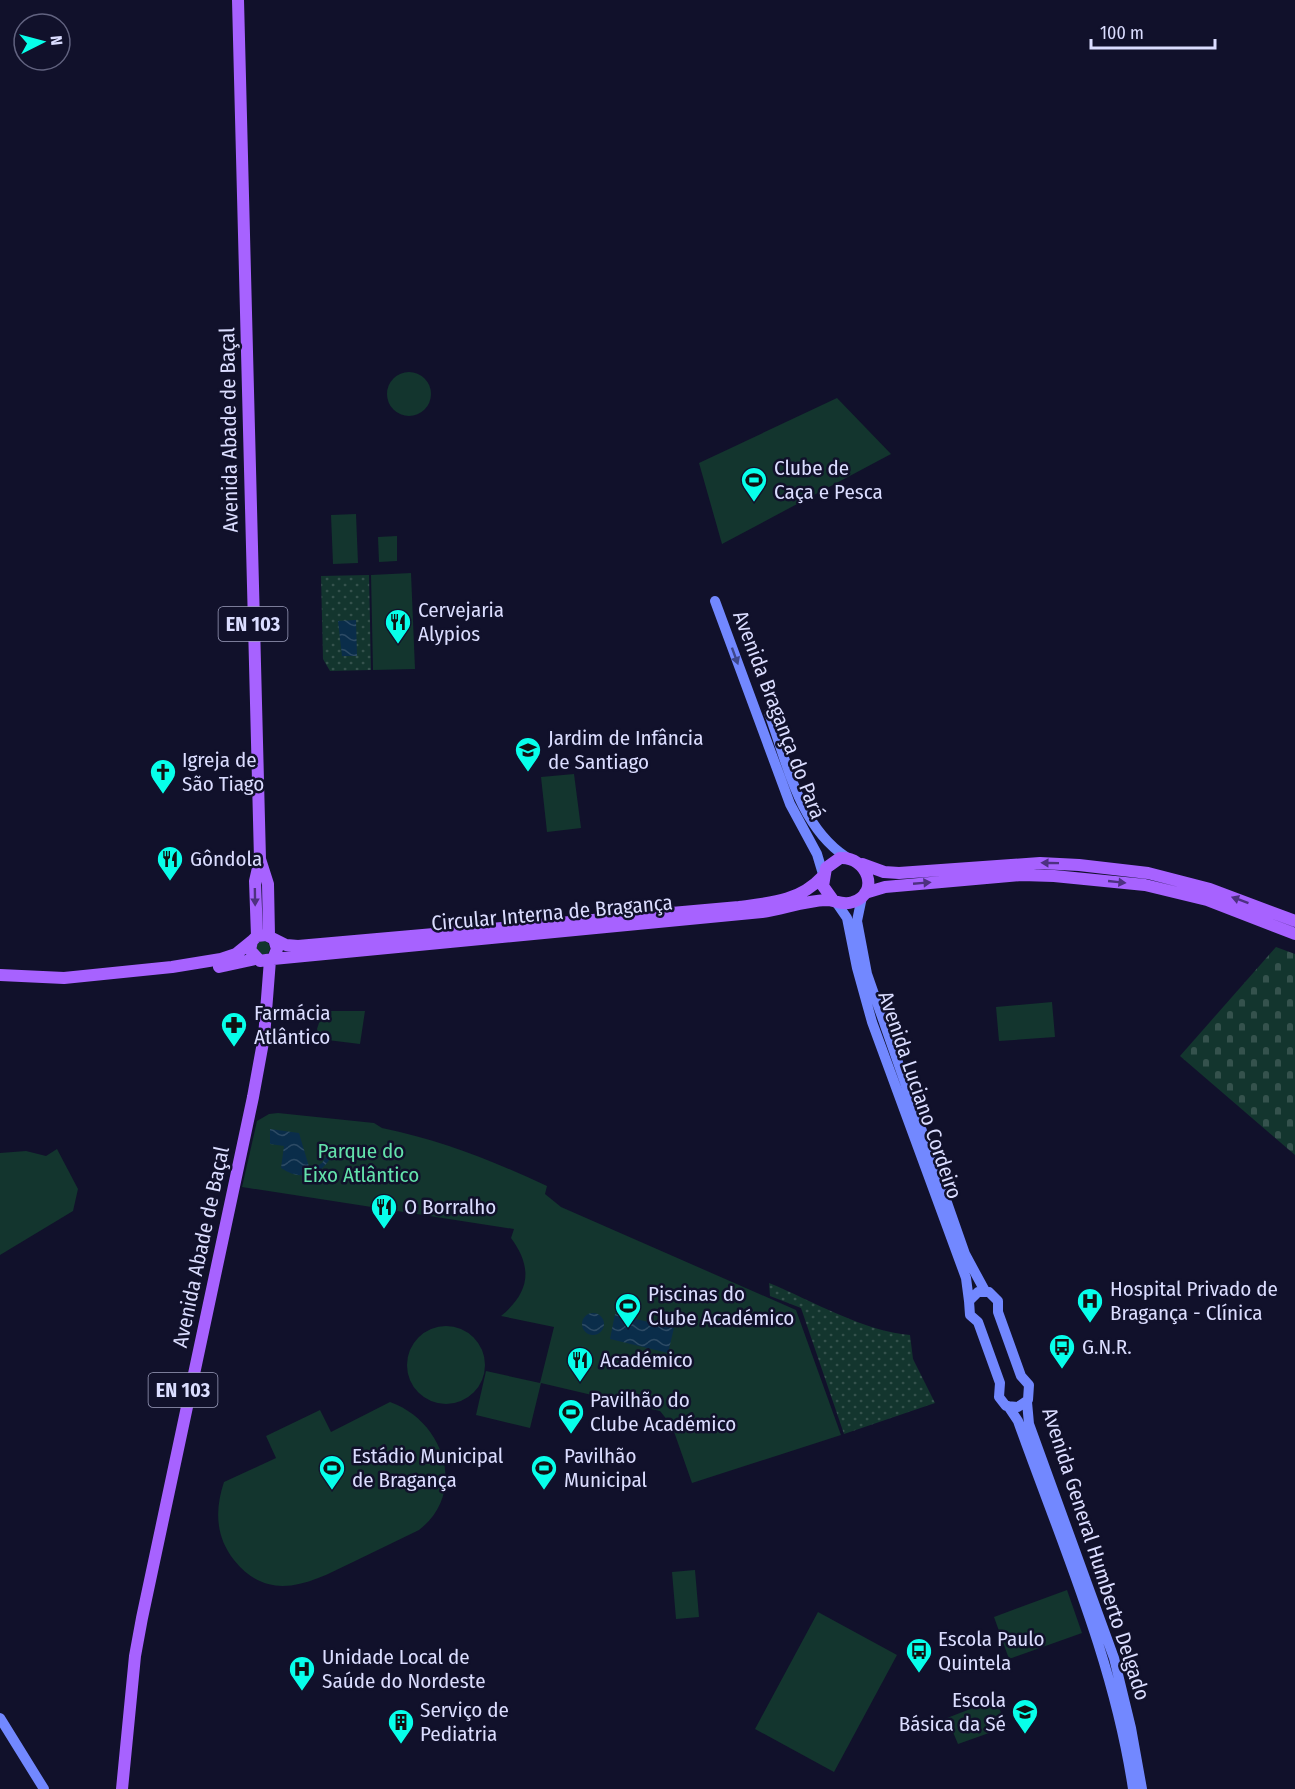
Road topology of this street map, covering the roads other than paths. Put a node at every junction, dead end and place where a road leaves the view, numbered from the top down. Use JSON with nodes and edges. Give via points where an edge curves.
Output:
{"nodes":[{"id":1,"x":238,"y":0,"type":"edge"},
{"id":2,"x":715,"y":601,"type":"dead end"},
{"id":3,"x":769,"y":713,"type":"dead end"},
{"id":4,"x":846,"y":857,"type":"junction"},
{"id":5,"x":862,"y":864,"type":"junction"},
{"id":6,"x":823,"y":875,"type":"junction"},
{"id":7,"x":863,"y":895,"type":"junction"},
{"id":8,"x":835,"y":901,"type":"junction"},
{"id":9,"x":1295,"y":921,"type":"edge"},
{"id":10,"x":1295,"y":934,"type":"edge"},
{"id":11,"x":263,"y":938,"type":"junction"},
{"id":12,"x":264,"y":960,"type":"junction"},
{"id":13,"x":0,"y":975,"type":"edge"},
{"id":14,"x":0,"y":980,"type":"edge"},
{"id":15,"x":985,"y":1291,"type":"junction"},
{"id":16,"x":969,"y":1301,"type":"junction"},
{"id":17,"x":1027,"y":1402,"type":"junction"},
{"id":18,"x":1008,"y":1406,"type":"junction"},
{"id":19,"x":128,"y":1707,"type":"junction"},
{"id":20,"x":0,"y":1718,"type":"edge"},
{"id":21,"x":44,"y":1789,"type":"edge"},
{"id":22,"x":117,"y":1789,"type":"edge"},
{"id":23,"x":122,"y":1789,"type":"edge"},
{"id":24,"x":1133,"y":1789,"type":"edge"},
{"id":25,"x":1142,"y":1789,"type":"edge"}],
"edges":[{"from":1,"to":11,"type":"main road","name":"Avenida Abade de Baçal","number":"EN 103","via":[[260,859],[268,884]]},
{"from":2,"to":6,"type":"main road","name":"Avenida Bragança do Pará","one_way":true,"via":[[786,795],[803,834],[817,854]]},
{"from":3,"to":4,"type":"main road","name":"Avenida Bragança do Pará","via":[[814,827],[830,847]]},
{"from":4,"to":5,"type":"main road"},
{"from":4,"to":6,"type":"main road","via":[[830,864]]},
{"from":5,"to":7,"type":"main road","via":[[868,878]]},
{"from":9,"to":5,"type":"main road","one_way":true,"via":[[1210,889],[1148,873],[1051,863],[899,873]]},
{"from":6,"to":8,"type":"main road","via":[[825,891]]},
{"from":6,"to":11,"type":"main road","name":"Circular Interna de Bragança","via":[[806,892],[793,898],[746,906],[319,944],[285,945]]},
{"from":7,"to":8,"type":"main road","via":[[850,903]]},
{"from":7,"to":10,"type":"main road","one_way":true,"via":[[893,886],[1054,876],[1145,885],[1207,900]]},
{"from":7,"to":15,"type":"main road","name":"Avenida Luciano Cordeiro","via":[[857,927],[877,1006],[965,1254]]},
{"from":8,"to":12,"type":"main road","name":"Circular Interna de Bragança","via":[[807,902],[774,911]]},
{"from":8,"to":16,"type":"main road","name":"Avenida Luciano Cordeiro","via":[[847,918],[872,1022],[966,1278]]},
{"from":11,"to":12,"type":"main road","name":"Avenida Abade de Baçal","number":"EN 103","via":[[250,950]]},
{"from":11,"to":12,"type":"main road","name":"Avenida Abade de Baçal","number":"EN 103","via":[[278,949]]},
{"from":11,"to":13,"type":"main road","via":[[221,959],[172,967],[64,978]]},
{"from":12,"to":14,"type":"main road","name":"Circular Interna de Bragança","via":[[79,983]]},
{"from":12,"to":19,"type":"main road","name":"Avenida Abade de Baçal","number":"EN 103","via":[[264,1037],[129,1655]]},
{"from":15,"to":16,"type":"main road","via":[[972,1295]]},
{"from":15,"to":17,"type":"main road","name":"Avenida Luciano Cordeiro","via":[[998,1301],[998,1312],[1021,1376],[1031,1391]]},
{"from":16,"to":18,"type":"main road","name":"Avenida Luciano Cordeiro","via":[[970,1315],[978,1322],[1000,1383],[999,1397]]},
{"from":17,"to":18,"type":"main road","via":[[1018,1407]]},
{"from":17,"to":25,"type":"main road","name":"Avenida General Humberto Delgado","via":[[1029,1424],[1114,1658]]},
{"from":18,"to":24,"type":"main road","name":"Avenida General Humberto Delgado","via":[[1018,1421],[1102,1650]]},
{"from":19,"to":22,"type":"main road","name":"Avenida Abade de Baçal","number":"EN 103"},
{"from":19,"to":23,"type":"main road","name":"Avenida Abade de Baçal","number":"EN 103"},
{"from":20,"to":21,"type":"main road"}]}
